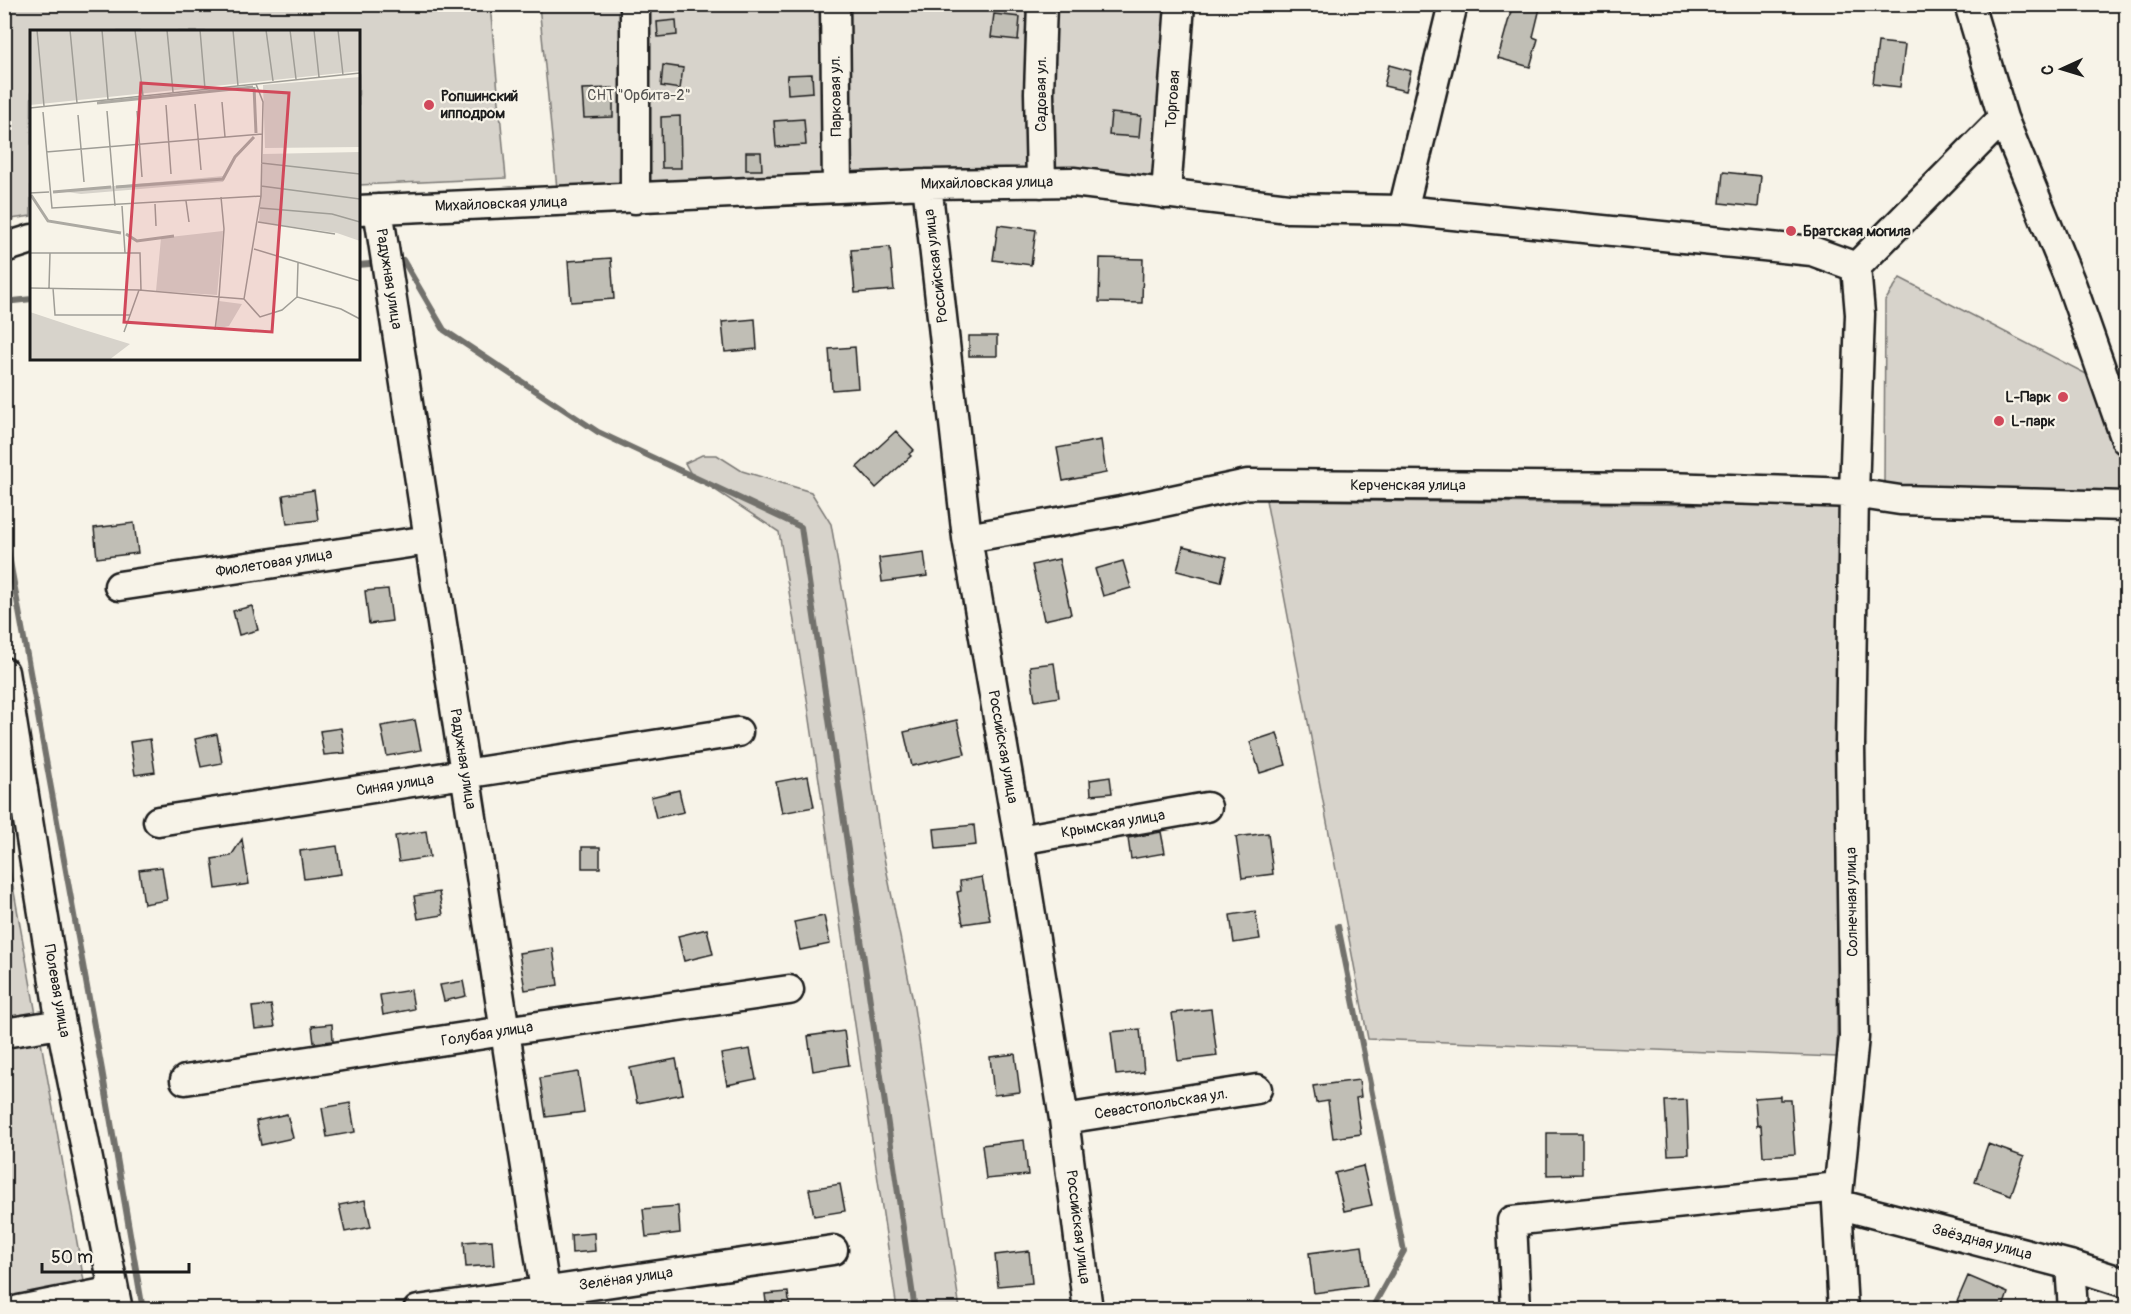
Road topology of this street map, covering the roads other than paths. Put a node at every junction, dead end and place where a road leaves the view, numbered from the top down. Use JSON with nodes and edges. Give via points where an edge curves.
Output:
{"nodes":[{"id":1,"x":635,"y":4,"type":"edge"},
{"id":2,"x":835,"y":4,"type":"edge"},
{"id":3,"x":1042,"y":4,"type":"edge"},
{"id":4,"x":1179,"y":4,"type":"edge"},
{"id":5,"x":1453,"y":4,"type":"edge"},
{"id":6,"x":1969,"y":4,"type":"edge"},
{"id":7,"x":2003,"y":118,"type":"junction"},
{"id":8,"x":1041,"y":183,"type":"junction"},
{"id":9,"x":927,"y":184,"type":"junction"},
{"id":10,"x":837,"y":188,"type":"junction"},
{"id":11,"x":1166,"y":194,"type":"junction"},
{"id":12,"x":635,"y":199,"type":"junction"},
{"id":13,"x":368,"y":210,"type":"edge"},
{"id":14,"x":1403,"y":210,"type":"junction"},
{"id":15,"x":30,"y":240,"type":"edge"},
{"id":16,"x":4,"y":248,"type":"edge"},
{"id":17,"x":1856,"y":267,"type":"junction"},
{"id":18,"x":2127,"y":440,"type":"edge"},
{"id":19,"x":1854,"y":493,"type":"junction"},
{"id":20,"x":2127,"y":506,"type":"edge"},
{"id":21,"x":968,"y":538,"type":"junction"},
{"id":22,"x":429,"y":540,"type":"junction"},
{"id":23,"x":119,"y":586,"type":"dead end"},
{"id":24,"x":4,"y":672,"type":"edge"},
{"id":25,"x":738,"y":732,"type":"dead end"},
{"id":26,"x":10,"y":743,"type":"edge"},
{"id":27,"x":465,"y":774,"type":"junction"},
{"id":28,"x":1207,"y":807,"type":"dead end"},
{"id":29,"x":158,"y":821,"type":"dead end"},
{"id":30,"x":1019,"y":840,"type":"junction"},
{"id":31,"x":789,"y":990,"type":"dead end"},
{"id":32,"x":61,"y":1023,"type":"junction"},
{"id":33,"x":504,"y":1031,"type":"junction"},
{"id":34,"x":4,"y":1033,"type":"edge"},
{"id":35,"x":185,"y":1080,"type":"dead end"},
{"id":36,"x":1257,"y":1089,"type":"dead end"},
{"id":37,"x":1064,"y":1119,"type":"junction"},
{"id":38,"x":1837,"y":1196,"type":"junction"},
{"id":39,"x":833,"y":1250,"type":"dead end"},
{"id":40,"x":2070,"y":1265,"type":"junction"},
{"id":41,"x":2127,"y":1283,"type":"edge"},
{"id":42,"x":116,"y":1300,"type":"edge"},
{"id":43,"x":546,"y":1300,"type":"edge"},
{"id":44,"x":19,"y":1310,"type":"edge"},
{"id":45,"x":418,"y":1310,"type":"edge"},
{"id":46,"x":1088,"y":1310,"type":"edge"},
{"id":47,"x":1516,"y":1310,"type":"edge"},
{"id":48,"x":1843,"y":1310,"type":"edge"},
{"id":49,"x":2073,"y":1310,"type":"edge"}],
"edges":[{"from":1,"to":12,"type":"street"},
{"from":2,"to":10,"type":"street","name":"Парковая ул."},
{"from":3,"to":8,"type":"street","name":"Садовая ул."},
{"from":4,"to":11,"type":"street","name":"Торговая"},
{"from":5,"to":14,"type":"street"},
{"from":6,"to":7,"type":"street"},
{"from":7,"to":17,"type":"street"},
{"from":7,"to":18,"type":"street","via":[[2072,286]]},
{"from":8,"to":9,"type":"street","name":"Михайловская улица"},
{"from":8,"to":11,"type":"street","name":"Михайловская улица","via":[[1073,182]]},
{"from":9,"to":10,"type":"street","name":"Михайловская улица"},
{"from":9,"to":21,"type":"street","name":"Российская улица"},
{"from":10,"to":12,"type":"street","name":"Михайловская улица"},
{"from":11,"to":14,"type":"street","name":"Михайловская улица","via":[[1288,208]]},
{"from":12,"to":13,"type":"street","name":"Михайловская улица"},
{"from":13,"to":22,"type":"street","name":"Радужная улица"},
{"from":14,"to":17,"type":"street","name":"Михайловская улица","via":[[1812,251]]},
{"from":15,"to":16,"type":"street"},
{"from":17,"to":19,"type":"street","name":"Солнечная улица","via":[[1860,314]]},
{"from":19,"to":20,"type":"street","name":"Керченская улица","via":[[1900,500]]},
{"from":19,"to":21,"type":"street","name":"Керченская улица","via":[[1665,487],[1248,484],[1121,512]]},
{"from":19,"to":38,"type":"street","name":"Солнечная улица","via":[[1850,745],[1854,1037]]},
{"from":21,"to":30,"type":"street","name":"Российская улица"},
{"from":22,"to":23,"type":"street","name":"Фиолетовая улица"},
{"from":22,"to":27,"type":"street","name":"Радужная улица"},
{"from":24,"to":26,"type":"street","name":"Полевая улица"},
{"from":25,"to":27,"type":"street","name":"Синяя улица"},
{"from":26,"to":32,"type":"street","name":"Полевая улица"},
{"from":27,"to":29,"type":"street","name":"Синяя улица"},
{"from":27,"to":33,"type":"street","name":"Радужная улица"},
{"from":28,"to":30,"type":"street","name":"Крымская улица"},
{"from":30,"to":37,"type":"street","name":"Российская улица"},
{"from":31,"to":33,"type":"street","name":"Голубая улица"},
{"from":32,"to":34,"type":"street"},
{"from":32,"to":42,"type":"street","name":"Полевая улица"},
{"from":33,"to":35,"type":"street","name":"Голубая улица"},
{"from":33,"to":43,"type":"street","name":"Радужная улица"},
{"from":36,"to":37,"type":"street","name":"Севастопольская ул."},
{"from":37,"to":46,"type":"street","name":"Российская улица"},
{"from":38,"to":40,"type":"street","name":"Звёздная улица"},
{"from":38,"to":47,"type":"street","via":[[1512,1221]]},
{"from":38,"to":48,"type":"street","name":"Солнечная улица"},
{"from":39,"to":43,"type":"street","name":"Зелёная улица"},
{"from":40,"to":41,"type":"street","name":"Звёздная улица"},
{"from":40,"to":49,"type":"street"},
{"from":42,"to":44,"type":"street"},
{"from":43,"to":45,"type":"street","name":"Зелёная улица"}]}
